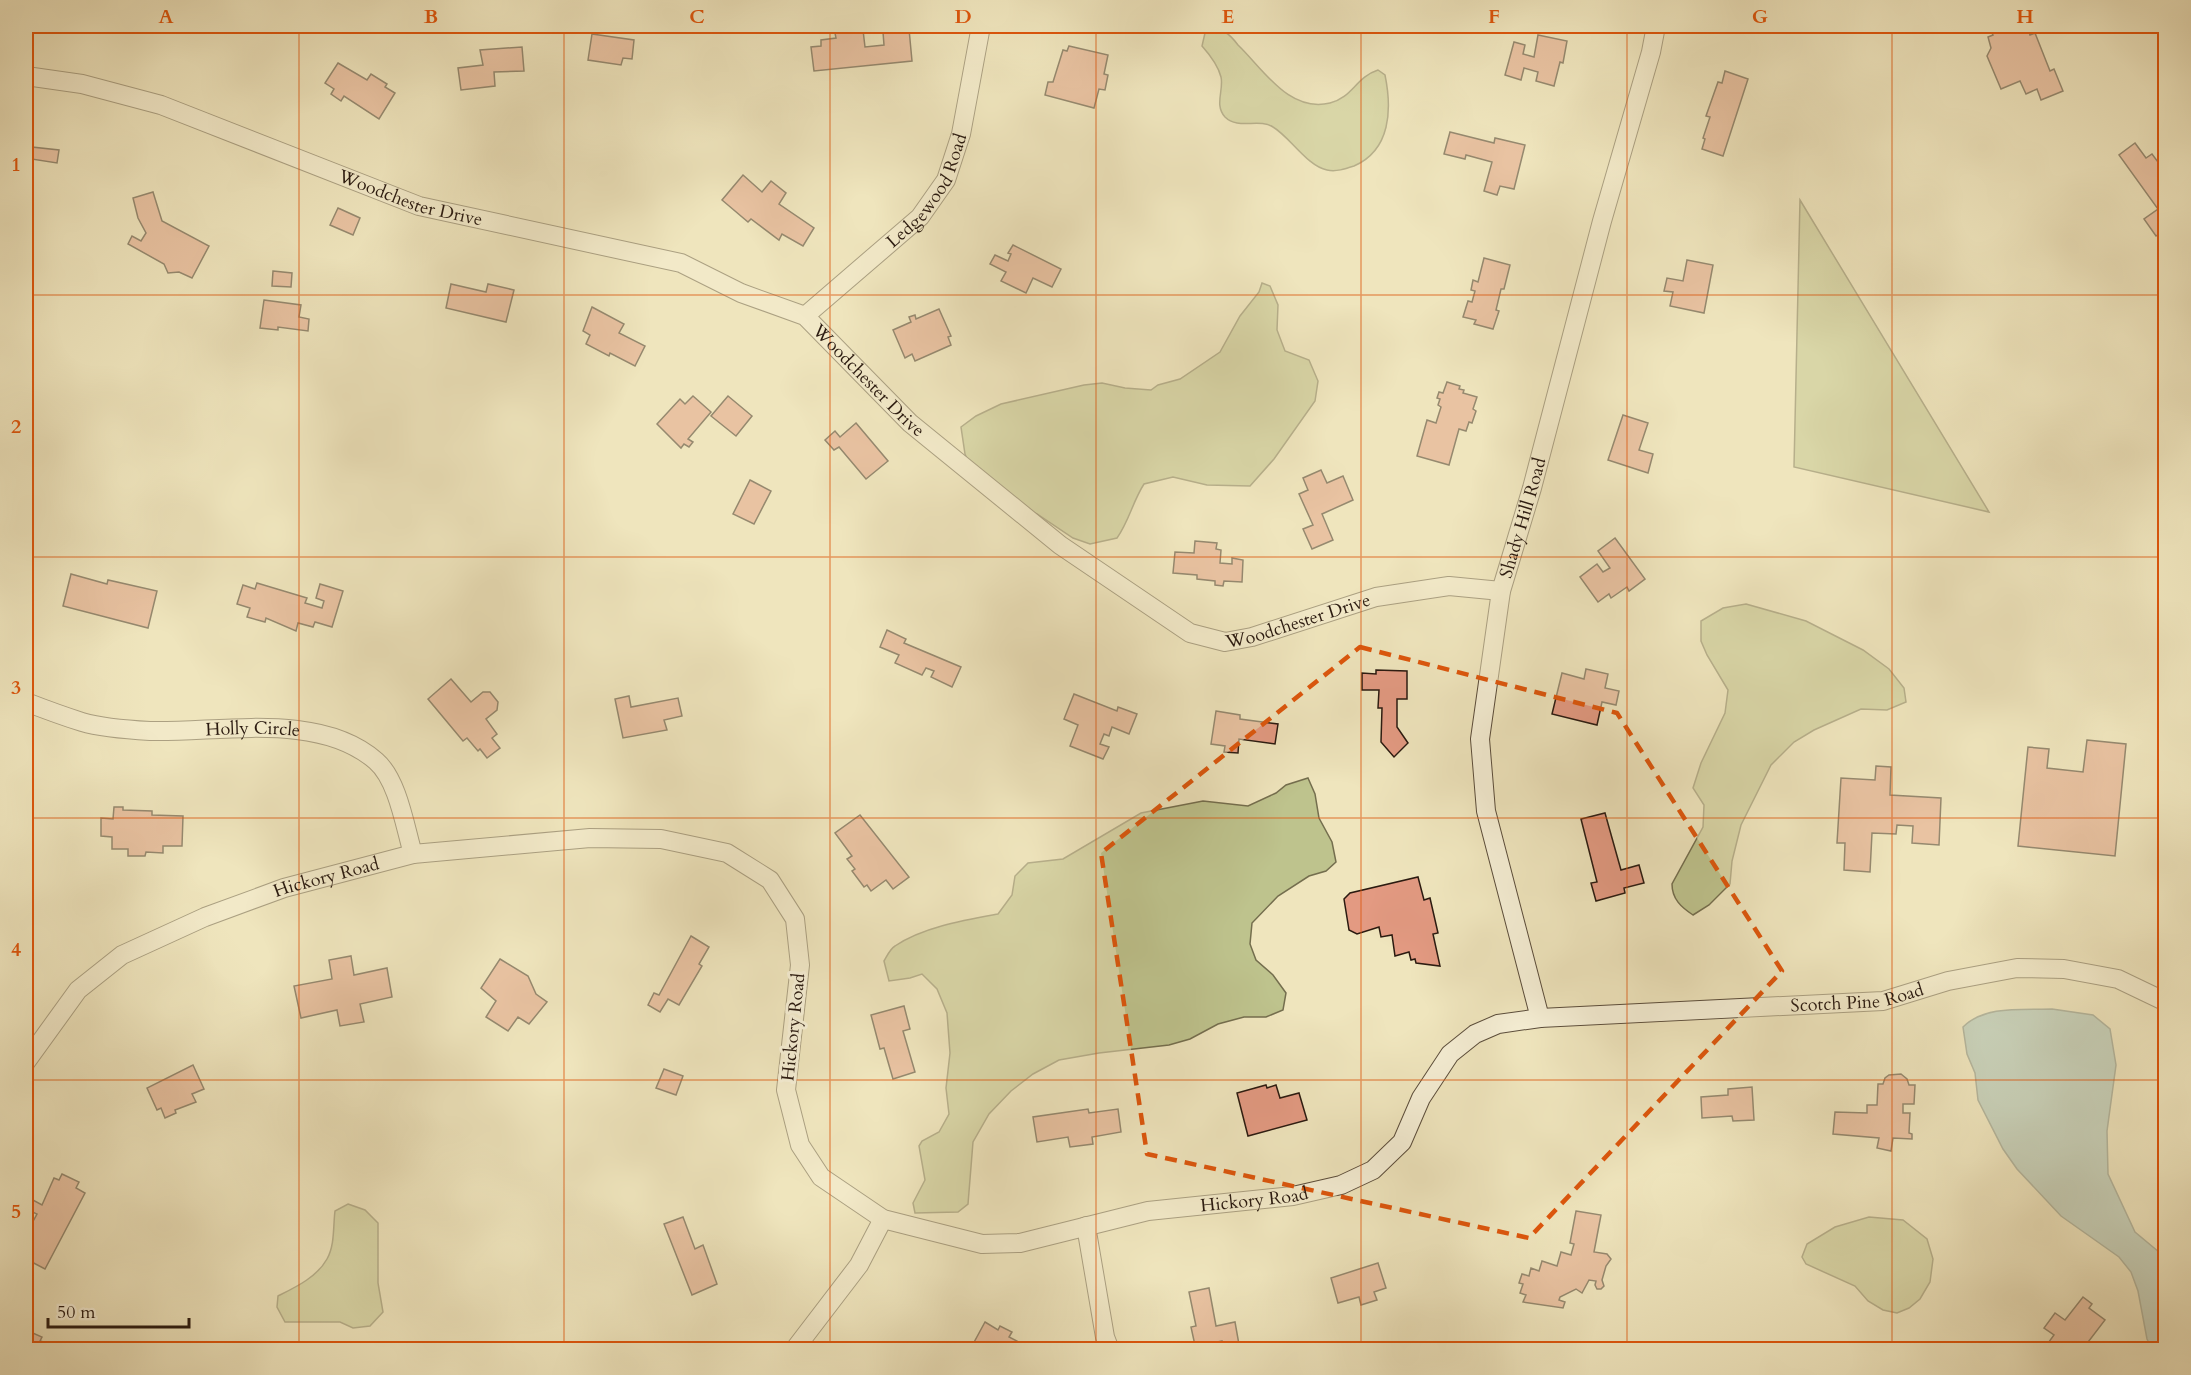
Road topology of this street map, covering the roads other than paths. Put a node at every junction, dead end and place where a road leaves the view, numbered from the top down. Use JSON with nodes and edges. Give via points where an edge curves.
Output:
{"nodes":[{"id":1,"x":981,"y":26,"type":"edge"},
{"id":2,"x":1656,"y":26,"type":"edge"},
{"id":3,"x":26,"y":76,"type":"edge"},
{"id":4,"x":805,"y":316,"type":"junction"},
{"id":5,"x":1501,"y":591,"type":"junction"},
{"id":6,"x":26,"y":702,"type":"edge"},
{"id":7,"x":413,"y":854,"type":"junction"},
{"id":8,"x":2166,"y":1002,"type":"edge"},
{"id":9,"x":1540,"y":1018,"type":"junction"},
{"id":10,"x":26,"y":1062,"type":"edge"},
{"id":11,"x":884,"y":1219,"type":"junction"},
{"id":12,"x":1086,"y":1226,"type":"junction"},
{"id":13,"x":794,"y":1350,"type":"edge"},
{"id":14,"x":1110,"y":1350,"type":"edge"}],
"edges":[{"from":1,"to":4,"type":"street","name":"Ledgewood Road","via":[[961,134],[946,180],[920,217]]},
{"from":2,"to":5,"type":"street","name":"Shady Hill Road"},
{"from":3,"to":4,"type":"street","name":"Woodchester Drive","via":[[82,84],[161,105],[419,206],[681,263],[741,293]]},
{"from":4,"to":5,"type":"street","name":"Woodchester Drive","via":[[910,423],[1060,545],[1190,633],[1225,642],[1376,597],[1449,586]]},
{"from":5,"to":9,"type":"street","name":"Shady Hill Road","via":[[1480,739],[1486,811]]},
{"from":6,"to":7,"type":"street","name":"Holly Circle","via":[[84,723],[150,731],[305,731],[350,743],[378,762],[394,787]]},
{"from":7,"to":10,"type":"street","name":"Hickory Road","via":[[284,888],[205,917],[122,955],[78,990]]},
{"from":7,"to":11,"type":"street","name":"Hickory Road","via":[[590,838],[661,839],[727,854],[770,880],[795,919],[800,965],[786,1090],[800,1145],[821,1177]]},
{"from":8,"to":9,"type":"street","name":"Scotch Pine Road","via":[[2118,980],[2064,969],[2017,968],[1948,981],[1883,1001]]},
{"from":9,"to":12,"type":"street","name":"Hickory Road","via":[[1498,1024],[1475,1034],[1449,1054],[1421,1098],[1402,1142],[1373,1170],[1341,1185],[1293,1196],[1148,1211]]},
{"from":11,"to":12,"type":"street","name":"Hickory Road","via":[[982,1244],[1020,1243]]},
{"from":11,"to":13,"type":"street","via":[[859,1264]]},
{"from":12,"to":14,"type":"street"}]}
